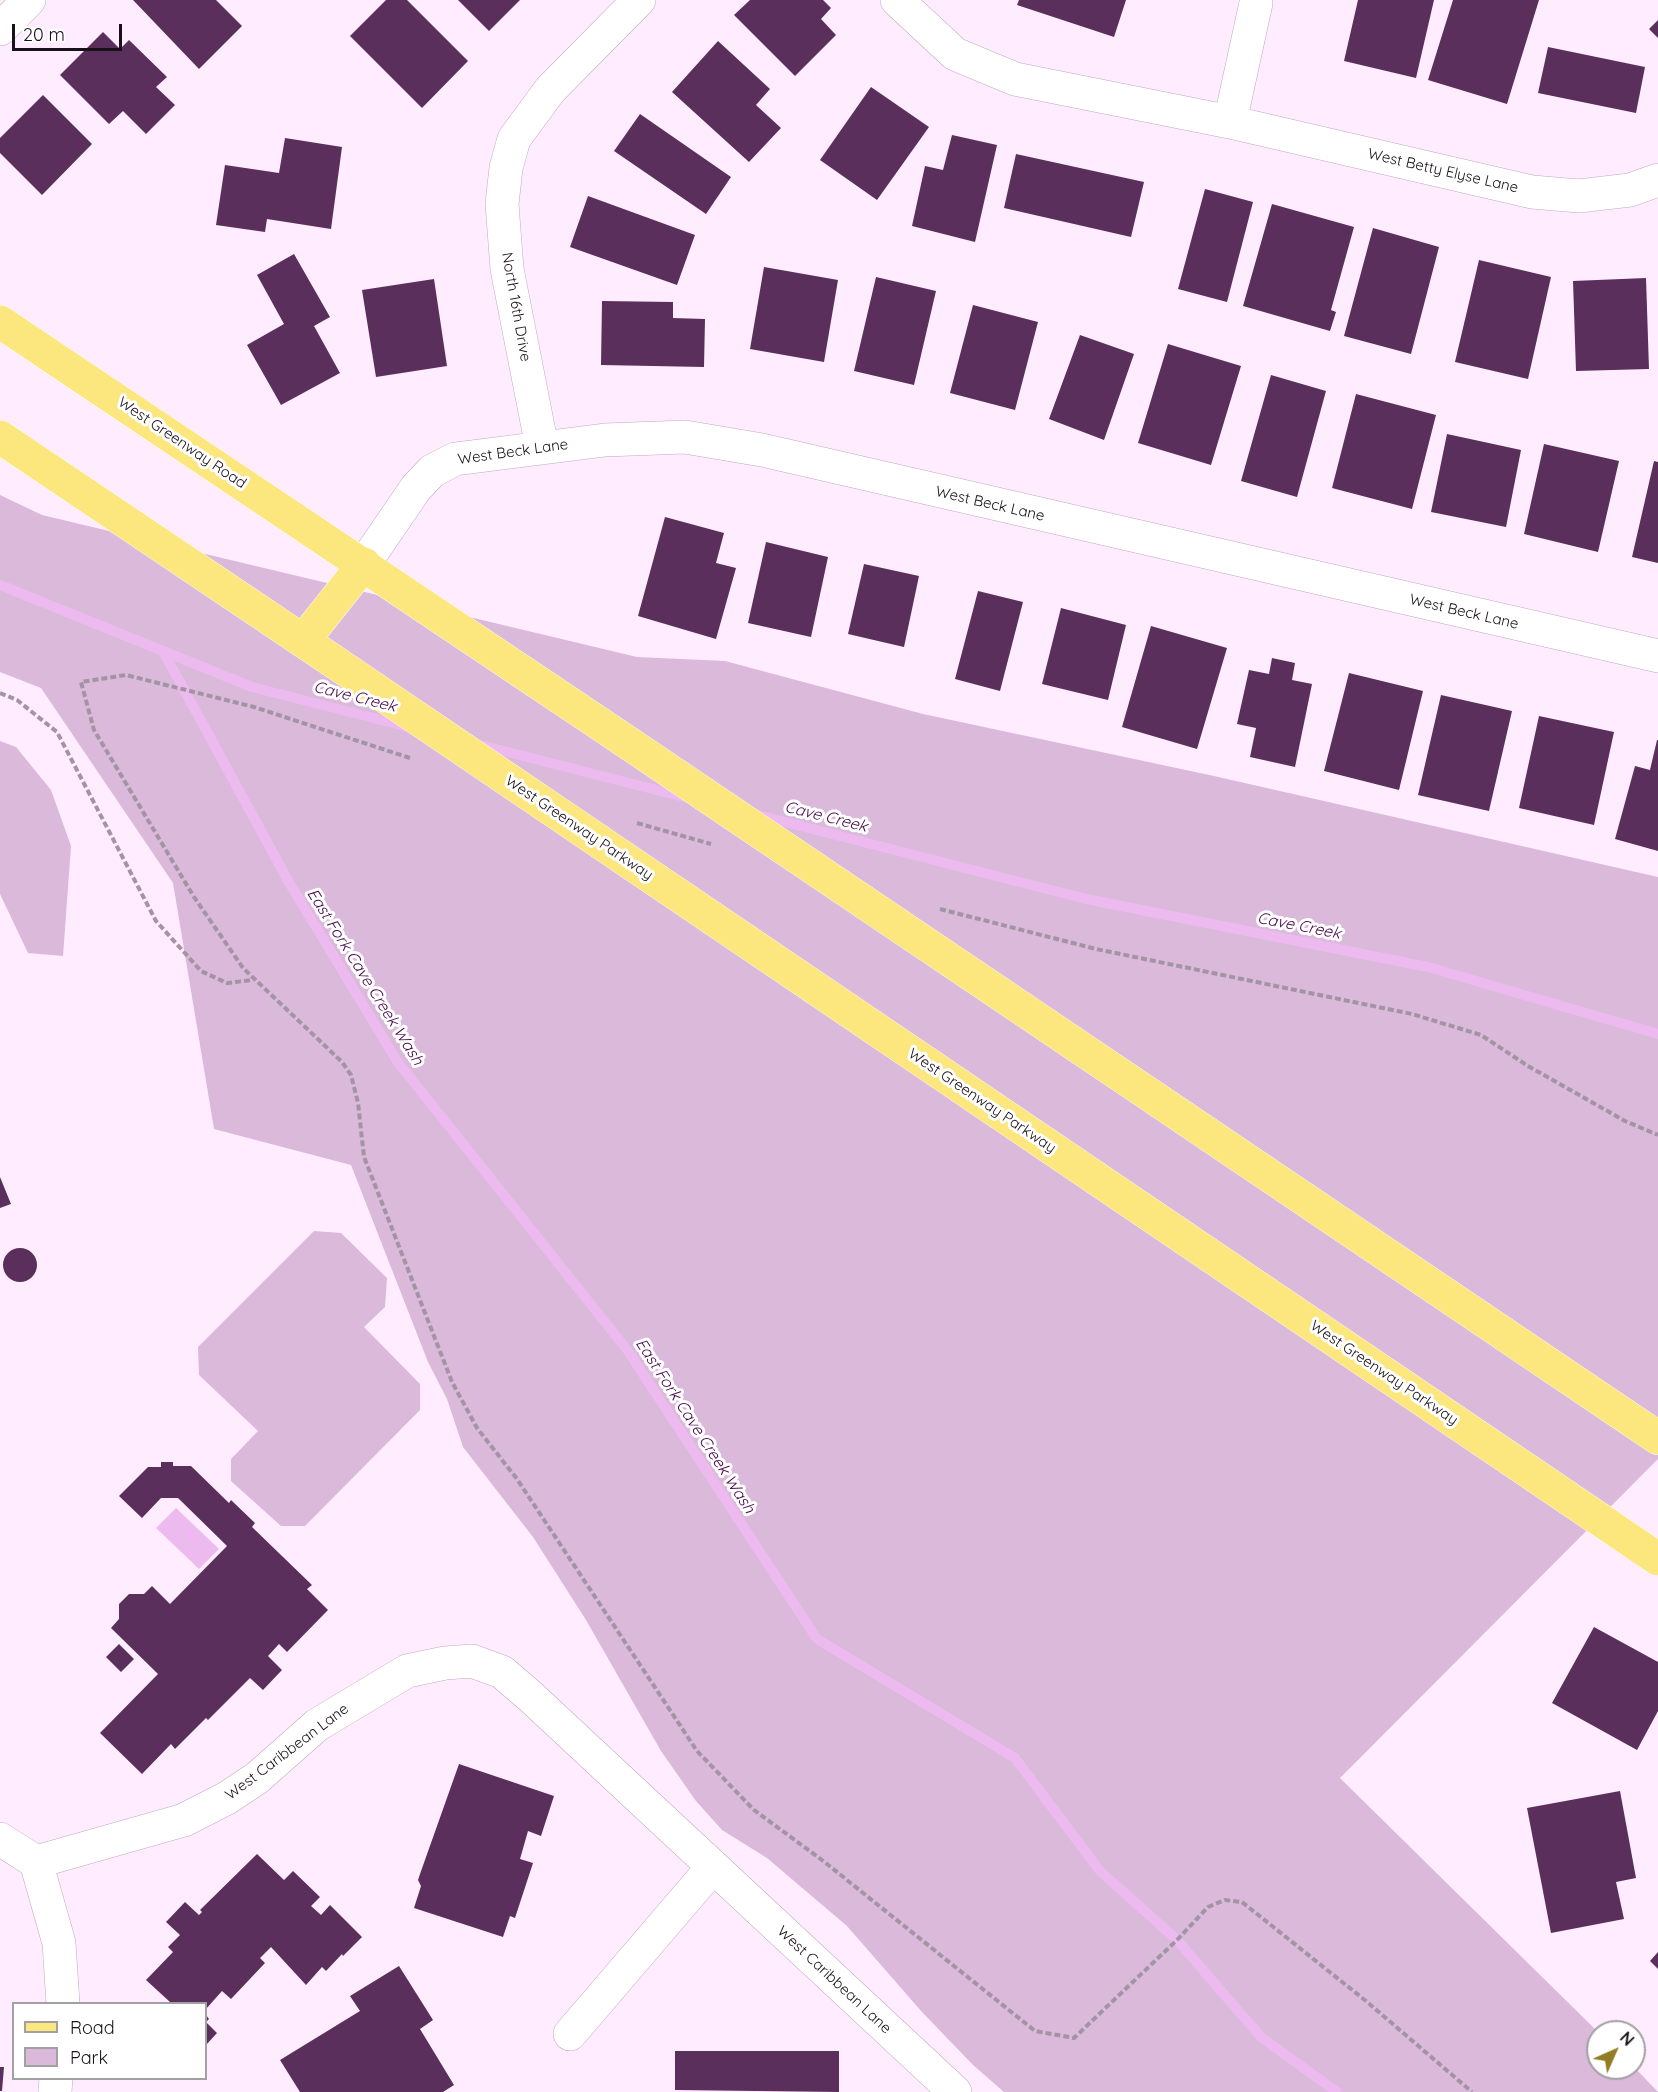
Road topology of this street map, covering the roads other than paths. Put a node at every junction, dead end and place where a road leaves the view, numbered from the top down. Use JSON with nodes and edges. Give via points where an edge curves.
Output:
{"nodes":[{"id":1,"x":29,"y":0,"type":"edge"},
{"id":2,"x":639,"y":0,"type":"edge"},
{"id":3,"x":897,"y":0,"type":"edge"},
{"id":4,"x":1256,"y":3,"type":"dead end"},
{"id":5,"x":0,"y":29,"type":"edge"},
{"id":6,"x":1230,"y":122,"type":"junction"},
{"id":7,"x":1658,"y":180,"type":"edge"},
{"id":8,"x":0,"y":321,"type":"edge"},
{"id":9,"x":0,"y":437,"type":"edge"},
{"id":10,"x":542,"y":447,"type":"junction"},
{"id":11,"x":364,"y":564,"type":"junction"},
{"id":12,"x":305,"y":642,"type":"junction"},
{"id":13,"x":1658,"y":656,"type":"edge"},
{"id":14,"x":1658,"y":1438,"type":"edge"},
{"id":15,"x":1658,"y":1559,"type":"edge"},
{"id":16,"x":0,"y":1839,"type":"edge"},
{"id":17,"x":36,"y":1862,"type":"junction"},
{"id":18,"x":713,"y":1867,"type":"junction"},
{"id":19,"x":63,"y":2002,"type":"edge"},
{"id":20,"x":570,"y":2034,"type":"dead end"},
{"id":21,"x":955,"y":2092,"type":"edge"}],
"edges":[{"from":1,"to":5,"type":"street"},
{"from":2,"to":10,"type":"street","name":"North 16th Drive","via":[[550,90],[514,139],[506,168],[502,204],[507,269]]},
{"from":3,"to":6,"type":"street","name":"West Betty Elyse Lane","via":[[955,54],[1015,79]]},
{"from":4,"to":6,"type":"street"},
{"from":6,"to":7,"type":"street","name":"West Betty Elyse Lane","via":[[1532,192],[1579,196],[1630,190]]},
{"from":8,"to":11,"type":"main road","name":"West Greenway Road"},
{"from":9,"to":12,"type":"main road"},
{"from":10,"to":11,"type":"street","name":"West Beck Lane","via":[[455,459],[432,471]]},
{"from":10,"to":13,"type":"street","name":"West Beck Lane","via":[[685,437],[762,450]]},
{"from":11,"to":12,"type":"main road"},
{"from":11,"to":14,"type":"main road","bridge":true},
{"from":12,"to":15,"type":"main road","name":"West Greenway Parkway","bridge":true},
{"from":16,"to":17,"type":"street"},
{"from":17,"to":18,"type":"street","name":"West Caribbean Lane","via":[[184,1820],[257,1778],[317,1725],[407,1671],[472,1661],[502,1672]]},
{"from":17,"to":19,"type":"street","via":[[58,1943]]},
{"from":18,"to":20,"type":"street"},
{"from":18,"to":21,"type":"street","name":"West Caribbean Lane"}]}
